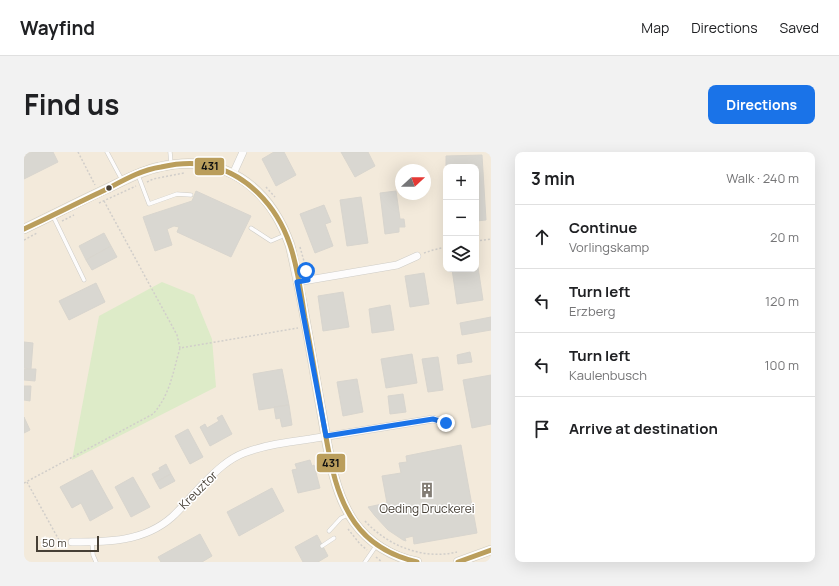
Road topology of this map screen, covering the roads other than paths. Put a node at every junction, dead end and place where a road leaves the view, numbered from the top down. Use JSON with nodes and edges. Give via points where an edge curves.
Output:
{"nodes":[{"id":1,"x":107,"y":152,"type":"edge"},
{"id":2,"x":170,"y":152,"type":"edge"},
{"id":3,"x":243,"y":152,"type":"edge"},
{"id":4,"x":171,"y":165,"type":"junction"},
{"id":5,"x":137,"y":174,"type":"junction"},
{"id":6,"x":233,"y":174,"type":"junction"},
{"id":7,"x":122,"y":181,"type":"junction"},
{"id":8,"x":191,"y":195,"type":"dead end"},
{"id":9,"x":54,"y":220,"type":"junction"},
{"id":10,"x":250,"y":228,"type":"dead end"},
{"id":11,"x":24,"y":229,"type":"edge"},
{"id":12,"x":286,"y":234,"type":"junction"},
{"id":13,"x":417,"y":256,"type":"road end"},
{"id":14,"x":84,"y":280,"type":"dead end"},
{"id":15,"x":297,"y":282,"type":"junction"},
{"id":16,"x":446,"y":423,"type":"dead end"},
{"id":17,"x":326,"y":436,"type":"junction"},
{"id":18,"x":349,"y":514,"type":"junction"},
{"id":19,"x":329,"y":531,"type":"dead end"},
{"id":20,"x":334,"y":538,"type":"dead end"},
{"id":21,"x":72,"y":542,"type":"road end"},
{"id":22,"x":92,"y":542,"type":"junction"},
{"id":23,"x":377,"y":545,"type":"junction"},
{"id":24,"x":322,"y":546,"type":"dead end"},
{"id":25,"x":491,"y":550,"type":"edge"},
{"id":26,"x":399,"y":560,"type":"edge"},
{"id":27,"x":96,"y":562,"type":"edge"},
{"id":28,"x":365,"y":562,"type":"edge"},
{"id":29,"x":417,"y":562,"type":"edge"},
{"id":30,"x":458,"y":562,"type":"edge"}],
"edges":[{"from":1,"to":7,"type":"lane"},
{"from":2,"to":4,"type":"lane"},
{"from":3,"to":6,"type":"street"},
{"from":4,"to":5,"type":"street"},
{"from":4,"to":6,"type":"street","via":[[204,165]]},
{"from":5,"to":7,"type":"street"},
{"from":5,"to":8,"type":"lane","via":[[149,204],[177,194]]},
{"from":6,"to":12,"type":"street","via":[[262,196],[272,208]]},
{"from":7,"to":9,"type":"street"},
{"from":9,"to":11,"type":"street"},
{"from":9,"to":14,"type":"lane"},
{"from":10,"to":12,"type":"lane","via":[[272,241]]},
{"from":12,"to":15,"type":"street"},
{"from":13,"to":15,"type":"street","via":[[397,265]]},
{"from":15,"to":17,"type":"street"},
{"from":16,"to":17,"type":"street","name":"Kreuztor","via":[[433,419]]},
{"from":17,"to":18,"type":"street","via":[[337,484]]},
{"from":17,"to":22,"type":"street","name":"Kreuztor","via":[[262,447],[243,453],[215,473],[164,523],[143,534],[123,540]]},
{"from":18,"to":19,"type":"lane","via":[[341,518]]},
{"from":18,"to":23,"type":"street","via":[[363,533]]},
{"from":20,"to":24,"type":"lane"},
{"from":21,"to":22,"type":"street","name":"Kreuztor"},
{"from":22,"to":27,"type":"lane"},
{"from":23,"to":26,"type":"street"},
{"from":23,"to":28,"type":"lane"},
{"from":25,"to":30,"type":"street"},
{"from":26,"to":29,"type":"street"}]}
